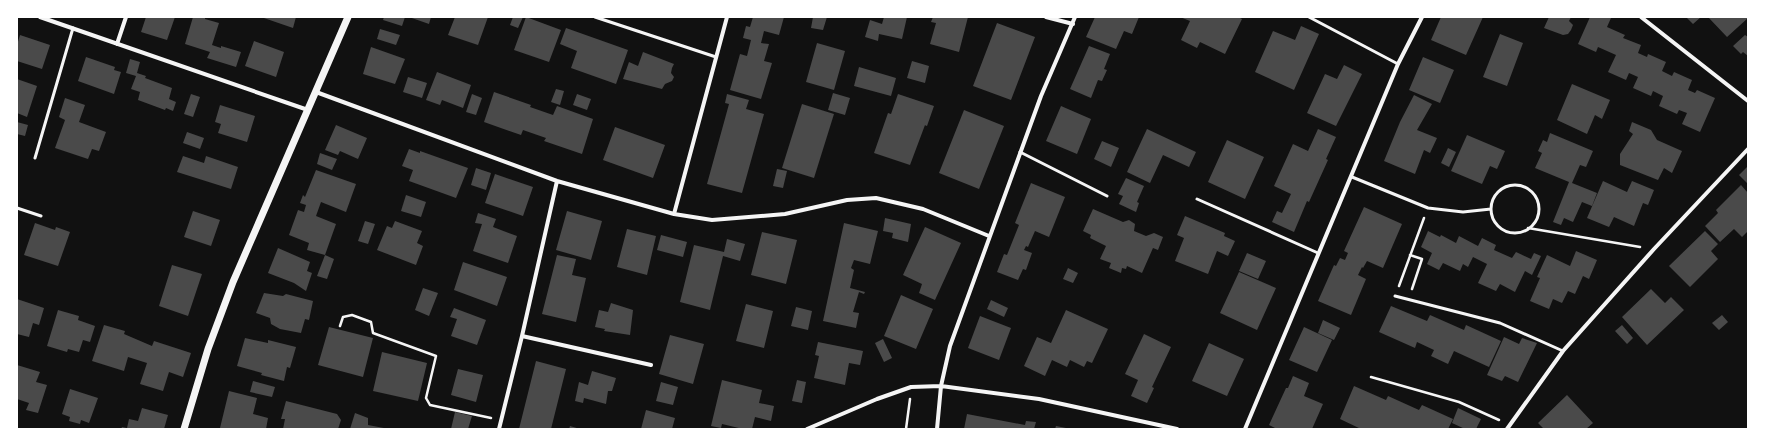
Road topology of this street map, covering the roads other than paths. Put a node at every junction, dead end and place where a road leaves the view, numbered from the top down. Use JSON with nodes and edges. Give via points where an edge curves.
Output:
{"nodes":[{"id":1,"x":40,"y":17,"type":"edge"},
{"id":2,"x":126,"y":17,"type":"edge"},
{"id":3,"x":348,"y":17,"type":"edge"},
{"id":4,"x":595,"y":17,"type":"edge"},
{"id":5,"x":727,"y":17,"type":"edge"},
{"id":6,"x":1046,"y":17,"type":"edge"},
{"id":7,"x":1075,"y":17,"type":"edge"},
{"id":8,"x":1308,"y":17,"type":"edge"},
{"id":9,"x":1422,"y":17,"type":"edge"},
{"id":10,"x":1641,"y":17,"type":"edge"},
{"id":11,"x":1073,"y":24,"type":"junction"},
{"id":12,"x":72,"y":28,"type":"junction"},
{"id":13,"x":117,"y":44,"type":"junction"},
{"id":14,"x":716,"y":58,"type":"junction"},
{"id":15,"x":1398,"y":64,"type":"junction"},
{"id":16,"x":316,"y":92,"type":"junction"},
{"id":17,"x":1748,"y":101,"type":"edge"},
{"id":18,"x":309,"y":110,"type":"junction"},
{"id":19,"x":1748,"y":149,"type":"edge"},
{"id":20,"x":1020,"y":152,"type":"junction"},
{"id":21,"x":35,"y":158,"type":"dead end"},
{"id":22,"x":1352,"y":177,"type":"junction"},
{"id":23,"x":557,"y":181,"type":"junction"},
{"id":24,"x":1107,"y":196,"type":"dead end"},
{"id":25,"x":1196,"y":199,"type":"dead end"},
{"id":26,"x":17,"y":208,"type":"edge"},
{"id":27,"x":1491,"y":209,"type":"junction"},
{"id":28,"x":674,"y":214,"type":"junction"},
{"id":29,"x":41,"y":216,"type":"dead end"},
{"id":30,"x":989,"y":236,"type":"junction"},
{"id":31,"x":1318,"y":253,"type":"junction"},
{"id":32,"x":1395,"y":296,"type":"road end"},
{"id":33,"x":522,"y":336,"type":"junction"},
{"id":34,"x":1563,"y":352,"type":"junction"},
{"id":35,"x":651,"y":365,"type":"dead end"},
{"id":36,"x":941,"y":386,"type":"junction"},
{"id":37,"x":1509,"y":427,"type":"edge"},
{"id":38,"x":184,"y":429,"type":"edge"},
{"id":39,"x":499,"y":429,"type":"edge"},
{"id":40,"x":807,"y":429,"type":"edge"},
{"id":41,"x":937,"y":429,"type":"edge"},
{"id":42,"x":1177,"y":429,"type":"edge"},
{"id":43,"x":1245,"y":429,"type":"edge"}],
"edges":[{"from":1,"to":12,"type":"street"},
{"from":2,"to":13,"type":"street"},
{"from":3,"to":16,"type":"street"},
{"from":4,"to":14,"type":"lane"},
{"from":5,"to":14,"type":"street"},
{"from":6,"to":11,"type":"street"},
{"from":7,"to":11,"type":"street"},
{"from":8,"to":15,"type":"lane"},
{"from":9,"to":15,"type":"street"},
{"from":10,"to":17,"type":"street"},
{"from":11,"to":20,"type":"street","via":[[1041,96]]},
{"from":12,"to":13,"type":"street"},
{"from":12,"to":21,"type":"lane"},
{"from":13,"to":18,"type":"street"},
{"from":14,"to":28,"type":"street"},
{"from":15,"to":22,"type":"street"},
{"from":16,"to":18,"type":"street"},
{"from":16,"to":23,"type":"street"},
{"from":18,"to":38,"type":"street","via":[[233,282],[208,349]]},
{"from":19,"to":34,"type":"street","via":[[1654,249]]},
{"from":20,"to":24,"type":"lane"},
{"from":20,"to":30,"type":"street"},
{"from":22,"to":27,"type":"lane","via":[[1428,208],[1463,212]]},
{"from":22,"to":31,"type":"street"},
{"from":23,"to":28,"type":"street"},
{"from":23,"to":33,"type":"street"},
{"from":25,"to":31,"type":"lane"},
{"from":26,"to":29,"type":"lane"},
{"from":27,"to":27,"type":"lane","via":[[1497,225],[1504,230],[1515,232],[1528,228],[1535,221],[1538,209],[1536,198],[1531,191],[1520,185],[1503,188],[1495,195]]},
{"from":28,"to":30,"type":"street","via":[[712,220],[785,214],[847,200],[876,198],[923,209]]},
{"from":30,"to":36,"type":"street","via":[[950,346]]},
{"from":31,"to":43,"type":"street"},
{"from":32,"to":34,"type":"lane","via":[[1500,323]]},
{"from":33,"to":35,"type":"street"},
{"from":33,"to":39,"type":"street"},
{"from":34,"to":37,"type":"street"},
{"from":36,"to":40,"type":"street","via":[[911,387]]},
{"from":36,"to":41,"type":"street"},
{"from":36,"to":42,"type":"street","via":[[1039,399]]}]}
